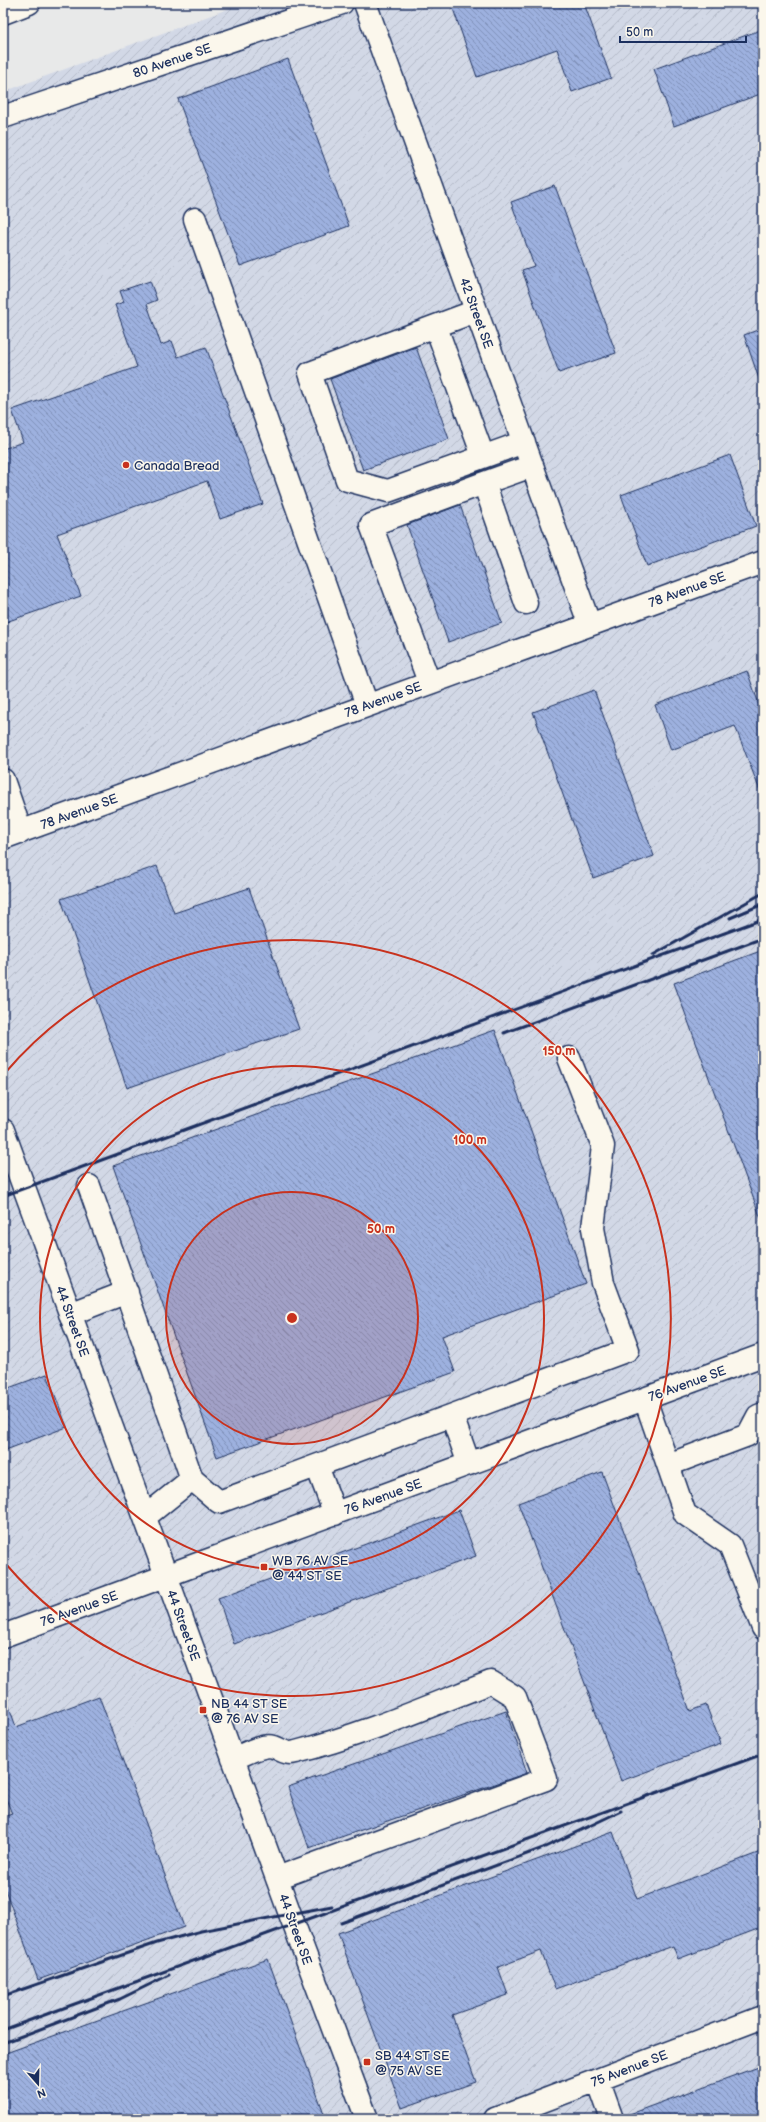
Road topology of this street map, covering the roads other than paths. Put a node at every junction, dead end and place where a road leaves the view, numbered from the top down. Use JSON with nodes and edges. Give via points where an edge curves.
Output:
{"nodes":[{"id":1,"x":29,"y":3,"type":"edge"},
{"id":2,"x":342,"y":3,"type":"edge"},
{"id":3,"x":365,"y":3,"type":"edge"},
{"id":4,"x":3,"y":12,"type":"edge"},
{"id":5,"x":3,"y":118,"type":"edge"},
{"id":6,"x":195,"y":218,"type":"dead end"},
{"id":7,"x":476,"y":311,"type":"junction"},
{"id":8,"x":436,"y":327,"type":"junction"},
{"id":9,"x":524,"y":442,"type":"junction"},
{"id":10,"x":482,"y":456,"type":"junction"},
{"id":11,"x":532,"y":466,"type":"junction"},
{"id":12,"x":484,"y":483,"type":"junction"},
{"id":13,"x":763,"y":562,"type":"edge"},
{"id":14,"x":526,"y":603,"type":"dead end"},
{"id":15,"x":589,"y":624,"type":"junction"},
{"id":16,"x":429,"y":682,"type":"junction"},
{"id":17,"x":367,"y":705,"type":"junction"},
{"id":18,"x":3,"y":780,"type":"edge"},
{"id":19,"x":12,"y":835,"type":"edge"},
{"id":20,"x":568,"y":1058,"type":"dead end"},
{"id":21,"x":3,"y":1130,"type":"edge"},
{"id":22,"x":90,"y":1186,"type":"dead end"},
{"id":23,"x":127,"y":1292,"type":"junction"},
{"id":24,"x":70,"y":1314,"type":"junction"},
{"id":25,"x":763,"y":1356,"type":"edge"},
{"id":26,"x":645,"y":1398,"type":"junction"},
{"id":27,"x":763,"y":1414,"type":"edge"},
{"id":28,"x":452,"y":1416,"type":"junction"},
{"id":29,"x":469,"y":1464,"type":"junction"},
{"id":30,"x":668,"y":1465,"type":"junction"},
{"id":31,"x":317,"y":1466,"type":"junction"},
{"id":32,"x":192,"y":1479,"type":"junction"},
{"id":33,"x":335,"y":1514,"type":"junction"},
{"id":34,"x":145,"y":1517,"type":"junction"},
{"id":35,"x":166,"y":1576,"type":"junction"},
{"id":36,"x":763,"y":1628,"type":"edge"},
{"id":37,"x":3,"y":1636,"type":"edge"},
{"id":38,"x":233,"y":1759,"type":"junction"},
{"id":39,"x":277,"y":1878,"type":"junction"},
{"id":40,"x":763,"y":2017,"type":"edge"},
{"id":41,"x":598,"y":2080,"type":"junction"},
{"id":42,"x":367,"y":2119,"type":"edge"},
{"id":43,"x":494,"y":2119,"type":"edge"},
{"id":44,"x":612,"y":2119,"type":"edge"}],
"edges":[{"from":1,"to":4,"type":"street"},
{"from":2,"to":5,"type":"street","name":"80 Avenue SE"},
{"from":3,"to":7,"type":"street","name":"42 Street SE"},
{"from":6,"to":17,"type":"street"},
{"from":7,"to":8,"type":"street"},
{"from":7,"to":9,"type":"street","name":"42 Street SE"},
{"from":8,"to":10,"type":"street"},
{"from":8,"to":10,"type":"street","via":[[310,372],[347,480],[388,491]]},
{"from":9,"to":10,"type":"street"},
{"from":9,"to":11,"type":"street","name":"42 Street SE"},
{"from":11,"to":12,"type":"street"},
{"from":11,"to":15,"type":"street","name":"42 Street SE"},
{"from":12,"to":14,"type":"street"},
{"from":12,"to":16,"type":"street","via":[[371,525]]},
{"from":13,"to":15,"type":"street","name":"78 Avenue SE"},
{"from":15,"to":16,"type":"street","name":"78 Avenue SE"},
{"from":16,"to":17,"type":"street","name":"78 Avenue SE"},
{"from":17,"to":19,"type":"street","name":"78 Avenue SE"},
{"from":18,"to":19,"type":"street"},
{"from":20,"to":28,"type":"street","via":[[603,1146],[593,1228],[603,1283],[628,1350]]},
{"from":21,"to":24,"type":"street","name":"44 Street SE"},
{"from":22,"to":23,"type":"street"},
{"from":23,"to":24,"type":"street"},
{"from":23,"to":32,"type":"street"},
{"from":24,"to":34,"type":"street","name":"44 Street SE"},
{"from":25,"to":26,"type":"street","name":"76 Avenue SE"},
{"from":26,"to":29,"type":"street","name":"76 Avenue SE"},
{"from":26,"to":30,"type":"street"},
{"from":27,"to":30,"type":"street","via":[[758,1416],[748,1435]]},
{"from":28,"to":29,"type":"street"},
{"from":28,"to":31,"type":"street"},
{"from":29,"to":33,"type":"street","name":"76 Avenue SE"},
{"from":30,"to":36,"type":"street","via":[[685,1514],[730,1545]]},
{"from":31,"to":32,"type":"street","via":[[219,1502]]},
{"from":31,"to":33,"type":"street"},
{"from":32,"to":34,"type":"street"},
{"from":33,"to":35,"type":"street","name":"76 Avenue SE"},
{"from":34,"to":35,"type":"street","name":"44 Street SE"},
{"from":35,"to":37,"type":"street","name":"76 Avenue SE"},
{"from":35,"to":38,"type":"street","name":"44 Street SE"},
{"from":38,"to":39,"type":"street","name":"44 Street SE"},
{"from":38,"to":39,"type":"street","via":[[265,1746],[294,1753],[345,1738],[491,1682],[515,1697],[546,1779]]},
{"from":39,"to":42,"type":"street","name":"44 Street SE"},
{"from":40,"to":41,"type":"street","name":"75 Avenue SE"},
{"from":41,"to":43,"type":"street","name":"75 Avenue SE"},
{"from":41,"to":44,"type":"street"}]}
